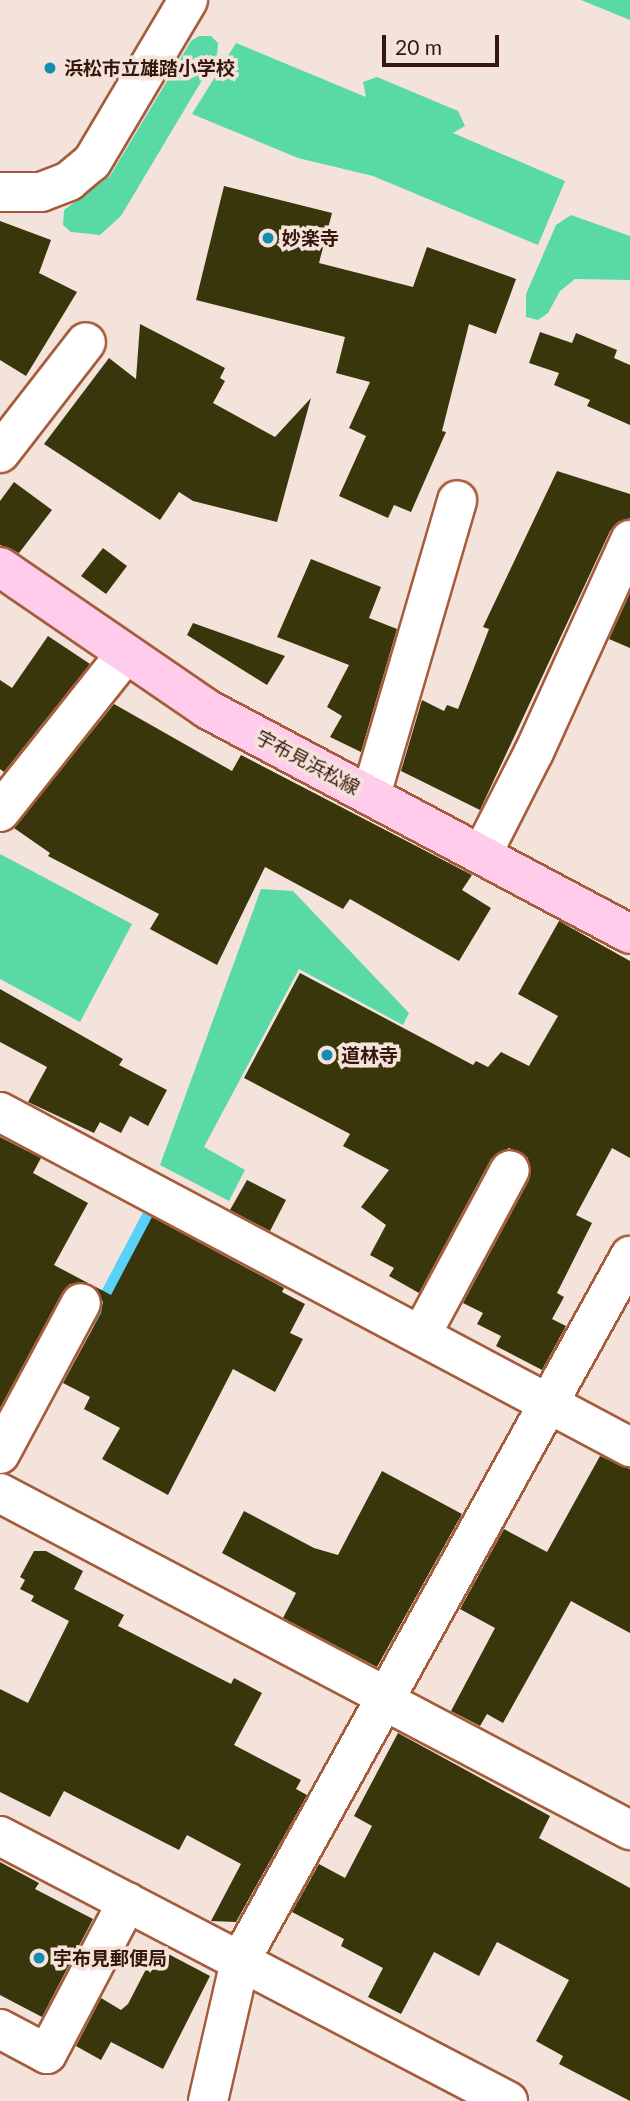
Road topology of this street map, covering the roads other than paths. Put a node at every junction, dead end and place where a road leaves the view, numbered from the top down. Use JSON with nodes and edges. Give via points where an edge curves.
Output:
{"nodes":[{"id":1,"x":188,"y":0,"type":"edge"},
{"id":2,"x":0,"y":192,"type":"edge"},
{"id":3,"x":86,"y":342,"type":"dead end"},
{"id":4,"x":0,"y":453,"type":"edge"},
{"id":5,"x":457,"y":500,"type":"dead end"},
{"id":6,"x":630,"y":540,"type":"edge"},
{"id":7,"x":0,"y":567,"type":"edge"},
{"id":8,"x":125,"y":655,"type":"junction"},
{"id":9,"x":371,"y":795,"type":"junction"},
{"id":10,"x":0,"y":812,"type":"edge"},
{"id":11,"x":482,"y":854,"type":"junction"},
{"id":12,"x":630,"y":934,"type":"edge"},
{"id":13,"x":0,"y":1112,"type":"edge"},
{"id":14,"x":509,"y":1170,"type":"dead end"},
{"id":15,"x":630,"y":1256,"type":"edge"},
{"id":16,"x":81,"y":1303,"type":"dead end"},
{"id":17,"x":421,"y":1335,"type":"junction"},
{"id":18,"x":549,"y":1403,"type":"junction"},
{"id":19,"x":630,"y":1447,"type":"edge"},
{"id":20,"x":0,"y":1454,"type":"edge"},
{"id":21,"x":0,"y":1493,"type":"edge"},
{"id":22,"x":386,"y":1699,"type":"junction"},
{"id":23,"x":630,"y":1830,"type":"edge"},
{"id":24,"x":0,"y":1836,"type":"edge"},
{"id":25,"x":127,"y":1902,"type":"junction"},
{"id":26,"x":240,"y":1961,"type":"junction"},
{"id":27,"x":0,"y":2029,"type":"edge"},
{"id":28,"x":208,"y":2101,"type":"edge"},
{"id":29,"x":508,"y":2101,"type":"edge"}],
"edges":[{"from":1,"to":2,"type":"street","via":[[92,162],[69,181],[41,192]]},
{"from":3,"to":4,"type":"street"},
{"from":5,"to":9,"type":"street"},
{"from":6,"to":11,"type":"street","via":[[534,752]]},
{"from":7,"to":8,"type":"main road","name":"宇布見浜松線"},
{"from":8,"to":9,"type":"main road","name":"宇布見浜松線","via":[[207,709]]},
{"from":8,"to":10,"type":"street"},
{"from":9,"to":11,"type":"main road","name":"宇布見浜松線"},
{"from":11,"to":12,"type":"main road","name":"宇布見浜松線"},
{"from":13,"to":17,"type":"street"},
{"from":14,"to":17,"type":"street"},
{"from":15,"to":18,"type":"street"},
{"from":16,"to":20,"type":"street"},
{"from":17,"to":18,"type":"street"},
{"from":18,"to":19,"type":"street"},
{"from":18,"to":22,"type":"street"},
{"from":21,"to":22,"type":"street"},
{"from":22,"to":23,"type":"street"},
{"from":22,"to":26,"type":"street"},
{"from":24,"to":25,"type":"street"},
{"from":25,"to":26,"type":"street"},
{"from":25,"to":27,"type":"street","via":[[47,2054]]},
{"from":26,"to":28,"type":"street"},
{"from":26,"to":29,"type":"street"}]}
